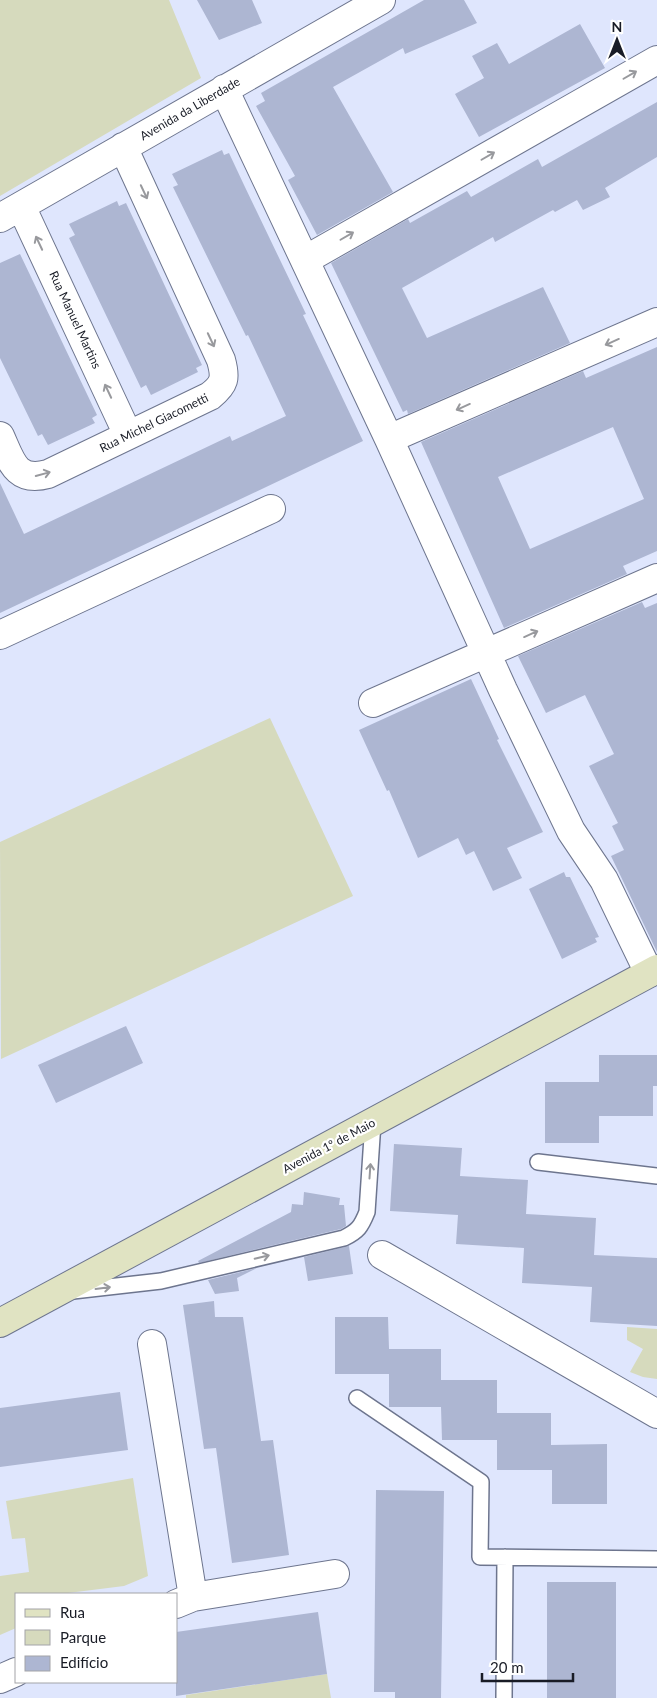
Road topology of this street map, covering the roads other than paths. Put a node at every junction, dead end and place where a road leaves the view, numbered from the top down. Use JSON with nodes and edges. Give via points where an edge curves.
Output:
{"nodes":[{"id":1,"x":381,"y":0,"type":"edge"},
{"id":2,"x":657,"y":60,"type":"edge"},
{"id":3,"x":224,"y":89,"type":"junction"},
{"id":4,"x":123,"y":147,"type":"junction"},
{"id":5,"x":10,"y":212,"type":"edge"},
{"id":6,"x":304,"y":260,"type":"junction"},
{"id":7,"x":657,"y":322,"type":"edge"},
{"id":8,"x":128,"y":435,"type":"junction"},
{"id":9,"x":0,"y":436,"type":"edge"},
{"id":10,"x":389,"y":439,"type":"junction"},
{"id":11,"x":271,"y":509,"type":"dead end"},
{"id":12,"x":657,"y":578,"type":"edge"},
{"id":13,"x":0,"y":635,"type":"edge"},
{"id":14,"x":486,"y":654,"type":"junction"},
{"id":15,"x":373,"y":704,"type":"dead end"},
{"id":16,"x":653,"y":971,"type":"edge"},
{"id":17,"x":373,"y":1122,"type":"junction"},
{"id":18,"x":538,"y":1162,"type":"dead end"},
{"id":19,"x":657,"y":1176,"type":"edge"},
{"id":20,"x":382,"y":1255,"type":"dead end"},
{"id":21,"x":54,"y":1294,"type":"junction"},
{"id":22,"x":0,"y":1323,"type":"edge"},
{"id":23,"x":152,"y":1344,"type":"dead end"},
{"id":24,"x":357,"y":1398,"type":"dead end"},
{"id":25,"x":657,"y":1414,"type":"edge"},
{"id":26,"x":505,"y":1558,"type":"junction"},
{"id":27,"x":657,"y":1560,"type":"edge"},
{"id":28,"x":335,"y":1574,"type":"dead end"},
{"id":29,"x":184,"y":1600,"type":"edge"},
{"id":30,"x":15,"y":1672,"type":"edge"},
{"id":31,"x":0,"y":1679,"type":"edge"},
{"id":32,"x":504,"y":1698,"type":"edge"}],
"edges":[{"from":1,"to":3,"type":"street","name":"Avenida da Liberdade"},
{"from":6,"to":2,"type":"street","one_way":true},
{"from":3,"to":4,"type":"street","name":"Avenida da Liberdade"},
{"from":3,"to":6,"type":"street"},
{"from":4,"to":5,"type":"street","name":"Avenida da Liberdade"},
{"from":4,"to":8,"type":"street","name":"Rua Michel Giacometti","one_way":true,"via":[[224,372],[220,389],[210,396]]},
{"from":8,"to":5,"type":"street","name":"Rua Manuel Martins","one_way":true},
{"from":6,"to":10,"type":"street"},
{"from":7,"to":10,"type":"street","one_way":true},
{"from":9,"to":8,"type":"street","name":"Rua Michel Giacometti","one_way":true,"via":[[14,466],[28,477],[38,477]]},
{"from":10,"to":14,"type":"street"},
{"from":11,"to":13,"type":"street"},
{"from":14,"to":12,"type":"street","one_way":true},
{"from":14,"to":15,"type":"street"},
{"from":14,"to":16,"type":"street","via":[[571,830],[604,880]]},
{"from":16,"to":17,"type":"main road","name":"Avenida 1º de Maio"},
{"from":17,"to":21,"type":"main road","name":"Avenida 1º de Maio"},
{"from":21,"to":17,"type":"lane","one_way":true,"via":[[161,1281],[344,1238],[356,1232],[367,1212]]},
{"from":18,"to":19,"type":"lane"},
{"from":20,"to":25,"type":"street"},
{"from":21,"to":22,"type":"main road","name":"Avenida 1º de Maio"},
{"from":23,"to":29,"type":"street"},
{"from":24,"to":26,"type":"lane","via":[[481,1482],[480,1557]]},
{"from":26,"to":27,"type":"lane"},
{"from":26,"to":32,"type":"lane"},
{"from":28,"to":29,"type":"street"},
{"from":30,"to":31,"type":"street"}]}
